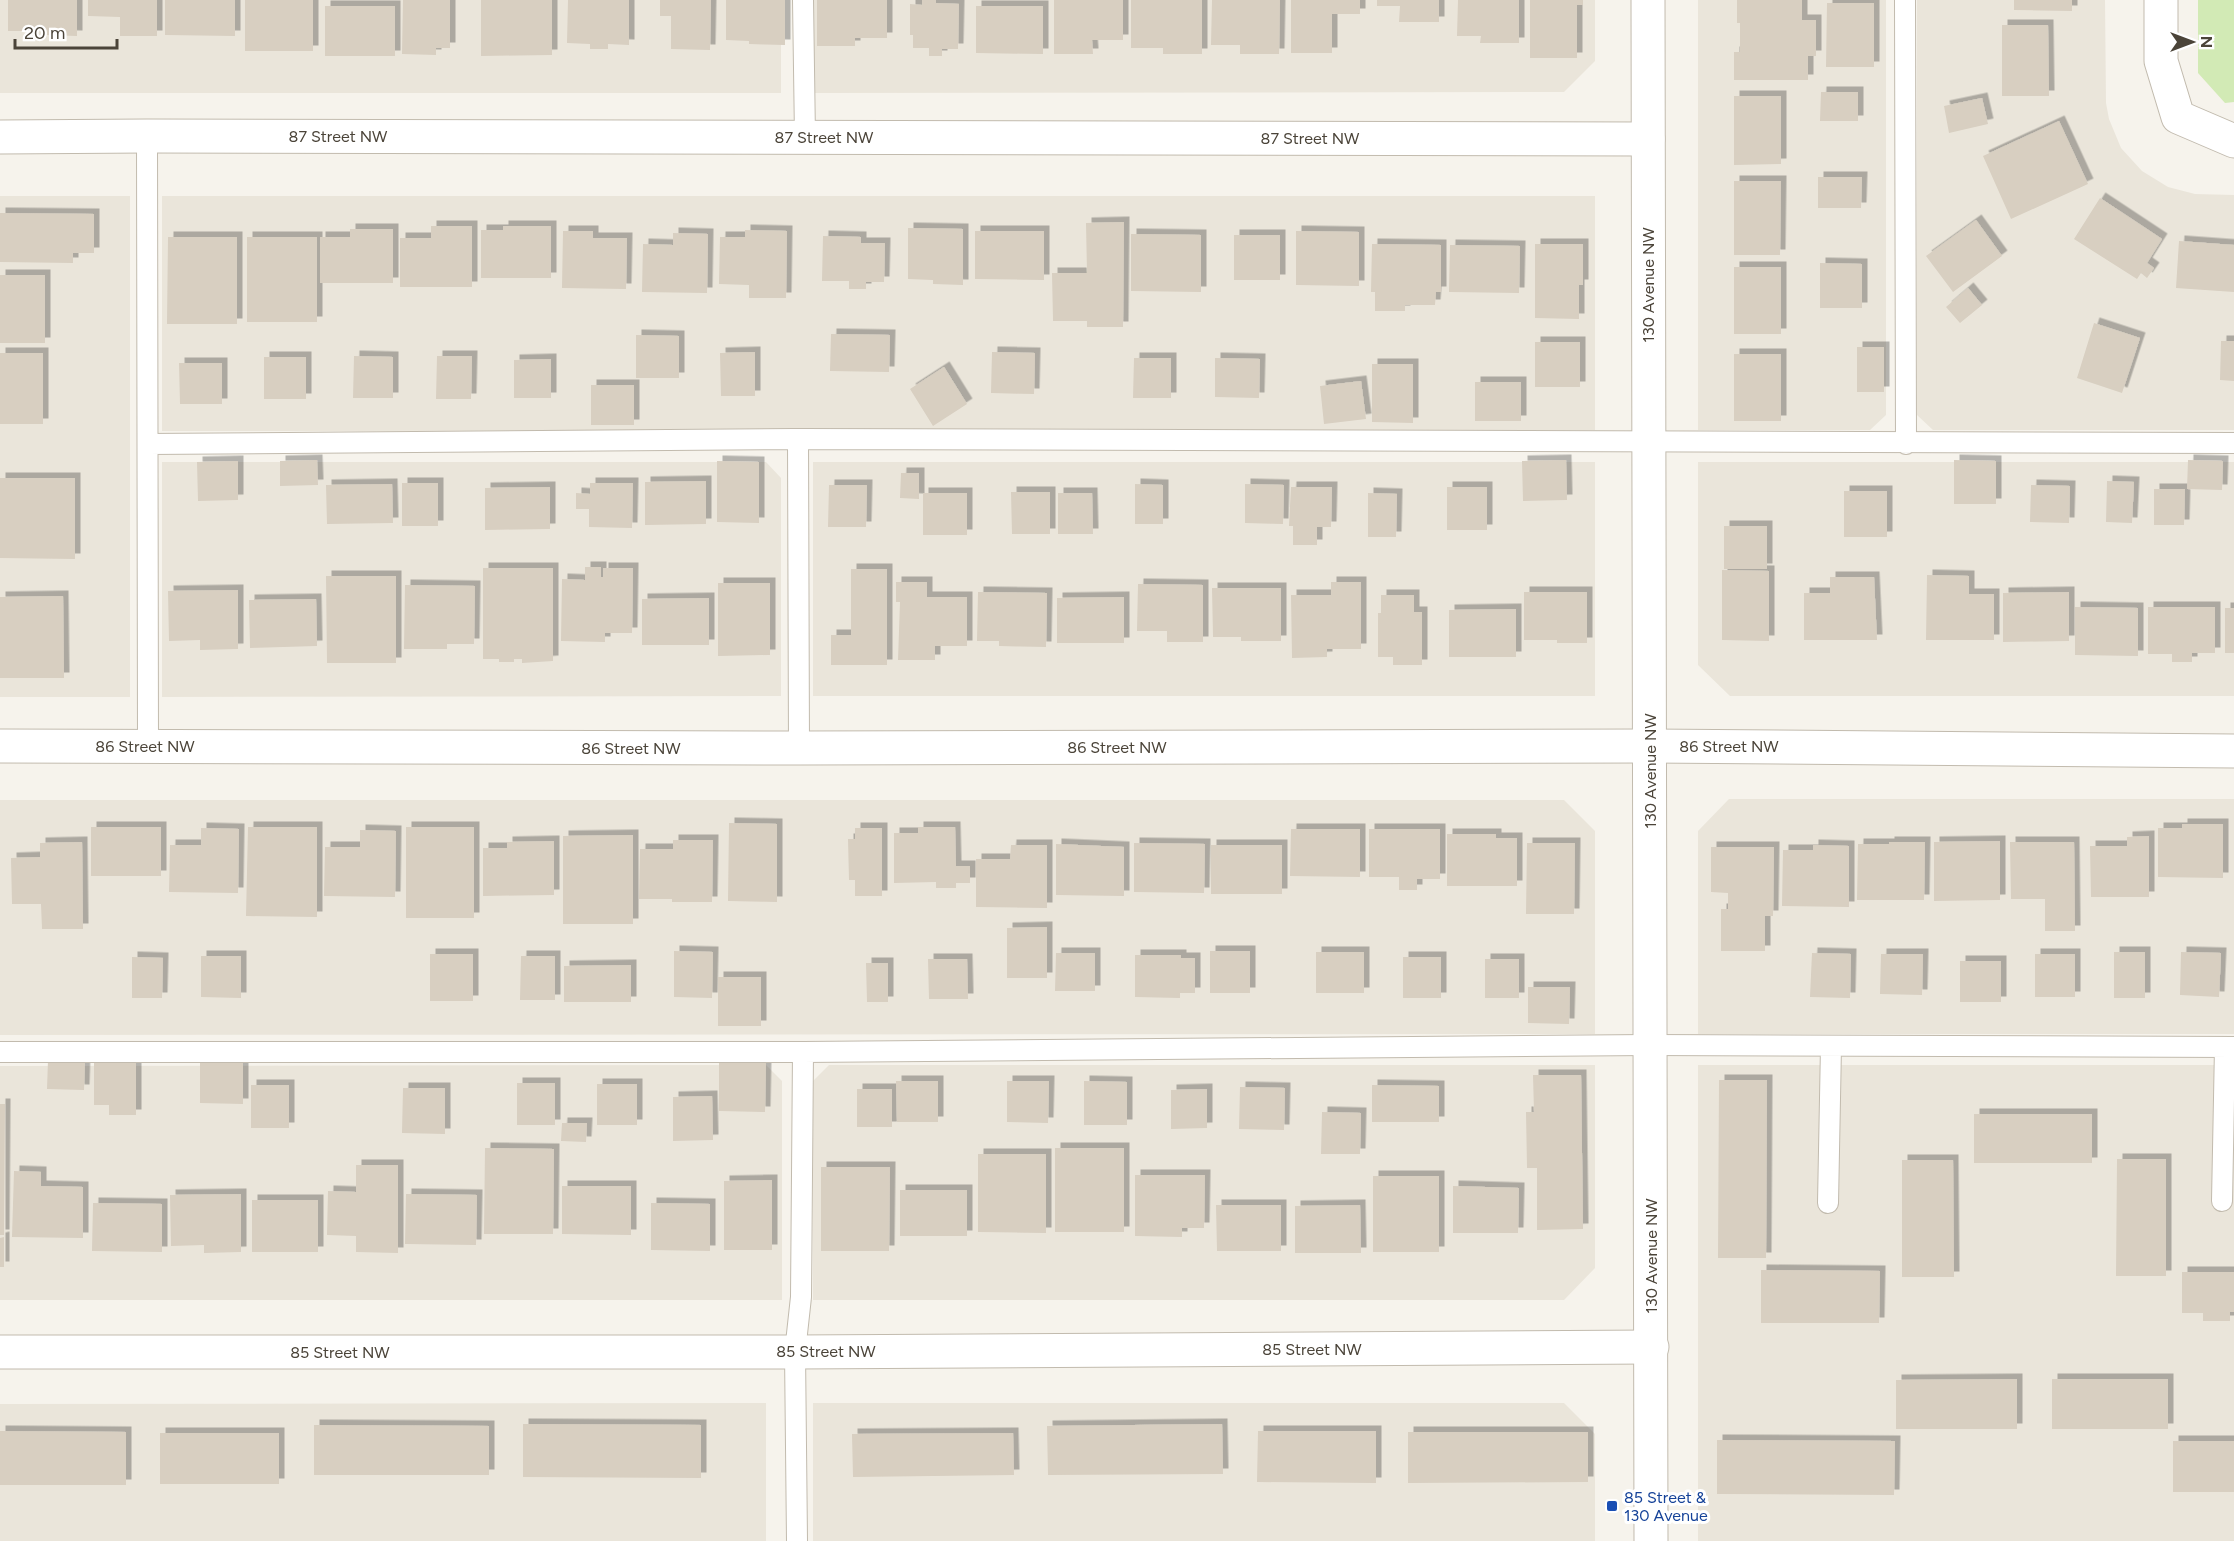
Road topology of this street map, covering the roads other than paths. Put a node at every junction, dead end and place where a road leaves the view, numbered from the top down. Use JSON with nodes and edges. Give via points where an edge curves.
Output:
{"nodes":[{"id":1,"x":803,"y":0,"type":"edge"},
{"id":2,"x":1648,"y":0,"type":"edge"},
{"id":3,"x":1905,"y":0,"type":"edge"},
{"id":4,"x":2161,"y":0,"type":"edge"},
{"id":5,"x":147,"y":136,"type":"junction"},
{"id":6,"x":0,"y":137,"type":"edge"},
{"id":7,"x":804,"y":137,"type":"junction"},
{"id":8,"x":1648,"y":139,"type":"junction"},
{"id":9,"x":2233,"y":141,"type":"edge"},
{"id":10,"x":798,"y":439,"type":"junction"},
{"id":11,"x":1649,"y":441,"type":"junction"},
{"id":12,"x":2234,"y":443,"type":"edge"},
{"id":13,"x":148,"y":444,"type":"junction"},
{"id":14,"x":1906,"y":444,"type":"junction"},
{"id":15,"x":0,"y":746,"type":"edge"},
{"id":16,"x":148,"y":746,"type":"junction"},
{"id":17,"x":1650,"y":746,"type":"junction"},
{"id":18,"x":799,"y":748,"type":"junction"},
{"id":19,"x":2234,"y":750,"type":"edge"},
{"id":20,"x":1649,"y":1046,"type":"junction"},
{"id":21,"x":1831,"y":1046,"type":"junction"},
{"id":22,"x":2230,"y":1047,"type":"edge"},
{"id":23,"x":0,"y":1052,"type":"edge"},
{"id":24,"x":803,"y":1052,"type":"junction"},
{"id":25,"x":2222,"y":1202,"type":"dead end"},
{"id":26,"x":1828,"y":1203,"type":"dead end"},
{"id":27,"x":1652,"y":1347,"type":"junction"},
{"id":28,"x":0,"y":1352,"type":"edge"},
{"id":29,"x":795,"y":1352,"type":"junction"},
{"id":30,"x":797,"y":1541,"type":"edge"},
{"id":31,"x":1651,"y":1541,"type":"edge"}],
"edges":[{"from":1,"to":7,"type":"lane"},
{"from":2,"to":8,"type":"street","name":"130 Avenue NW"},
{"from":3,"to":14,"type":"lane"},
{"from":4,"to":9,"type":"street","via":[[2161,61],[2178,117]]},
{"from":5,"to":6,"type":"street","name":"87 Street NW"},
{"from":5,"to":7,"type":"street","name":"87 Street NW"},
{"from":5,"to":13,"type":"lane"},
{"from":7,"to":8,"type":"street","name":"87 Street NW"},
{"from":8,"to":11,"type":"street","name":"130 Avenue NW"},
{"from":10,"to":11,"type":"lane"},
{"from":10,"to":13,"type":"lane"},
{"from":10,"to":18,"type":"lane"},
{"from":11,"to":14,"type":"lane"},
{"from":11,"to":17,"type":"street","name":"130 Avenue NW"},
{"from":12,"to":14,"type":"lane"},
{"from":13,"to":16,"type":"lane"},
{"from":15,"to":16,"type":"street","name":"86 Street NW"},
{"from":16,"to":18,"type":"street","name":"86 Street NW"},
{"from":17,"to":18,"type":"street","name":"86 Street NW"},
{"from":17,"to":19,"type":"street","name":"86 Street NW"},
{"from":17,"to":20,"type":"street","name":"130 Avenue NW"},
{"from":20,"to":21,"type":"lane"},
{"from":20,"to":24,"type":"lane"},
{"from":20,"to":27,"type":"street","name":"130 Avenue NW"},
{"from":21,"to":22,"type":"lane"},
{"from":21,"to":26,"type":"lane"},
{"from":22,"to":25,"type":"lane"},
{"from":23,"to":24,"type":"lane"},
{"from":24,"to":29,"type":"lane","via":[[801,1297]]},
{"from":27,"to":29,"type":"street","name":"85 Street NW"},
{"from":27,"to":31,"type":"street","name":"130 Avenue NW"},
{"from":28,"to":29,"type":"street","name":"85 Street NW"},
{"from":29,"to":30,"type":"lane"}]}
